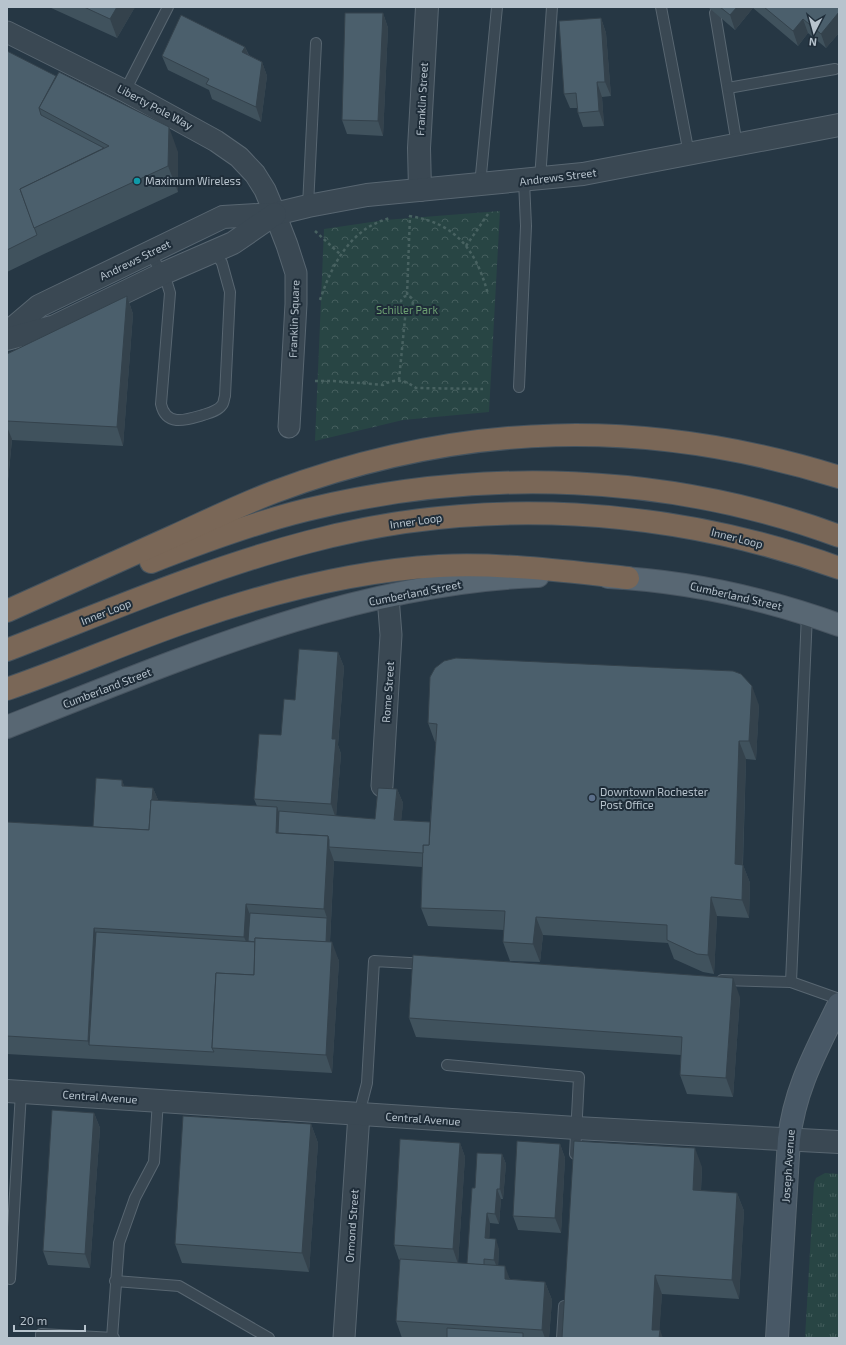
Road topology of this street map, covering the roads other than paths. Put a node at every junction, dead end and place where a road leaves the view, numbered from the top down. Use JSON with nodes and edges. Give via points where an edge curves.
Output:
{"nodes":[{"id":1,"x":168,"y":7,"type":"edge"},
{"id":2,"x":427,"y":7,"type":"edge"},
{"id":3,"x":497,"y":7,"type":"edge"},
{"id":4,"x":552,"y":7,"type":"edge"},
{"id":5,"x":661,"y":7,"type":"edge"},
{"id":6,"x":715,"y":13,"type":"dead end"},
{"id":7,"x":7,"y":32,"type":"edge"},
{"id":8,"x":316,"y":44,"type":"dead end"},
{"id":9,"x":835,"y":69,"type":"dead end"},
{"id":10,"x":728,"y":88,"type":"junction"},
{"id":11,"x":125,"y":91,"type":"junction"},
{"id":12,"x":839,"y":125,"type":"edge"},
{"id":13,"x":737,"y":145,"type":"junction"},
{"id":14,"x":689,"y":154,"type":"junction"},
{"id":15,"x":532,"y":180,"type":"junction"},
{"id":16,"x":480,"y":185,"type":"junction"},
{"id":17,"x":420,"y":190,"type":"junction"},
{"id":18,"x":308,"y":206,"type":"junction"},
{"id":19,"x":275,"y":214,"type":"junction"},
{"id":20,"x":214,"y":250,"type":"junction"},
{"id":21,"x":150,"y":252,"type":"junction"},
{"id":22,"x":162,"y":274,"type":"junction"},
{"id":23,"x":7,"y":333,"type":"edge"},
{"id":24,"x":7,"y":339,"type":"edge"},
{"id":25,"x":519,"y":387,"type":"dead end"},
{"id":26,"x":289,"y":427,"type":"dead end"},
{"id":27,"x":839,"y":477,"type":"edge"},
{"id":28,"x":839,"y":536,"type":"edge"},
{"id":29,"x":839,"y":568,"type":"edge"},
{"id":30,"x":628,"y":578,"type":"junction"},
{"id":31,"x":388,"y":597,"type":"junction"},
{"id":32,"x":7,"y":611,"type":"edge"},
{"id":33,"x":807,"y":614,"type":"junction"},
{"id":34,"x":7,"y":616,"type":"edge"},
{"id":35,"x":839,"y":625,"type":"edge"},
{"id":36,"x":7,"y":650,"type":"edge"},
{"id":37,"x":7,"y":689,"type":"edge"},
{"id":38,"x":7,"y":727,"type":"edge"},
{"id":39,"x":382,"y":786,"type":"dead end"},
{"id":40,"x":437,"y":964,"type":"edge"},
{"id":41,"x":711,"y":980,"type":"edge"},
{"id":42,"x":790,"y":982,"type":"junction"},
{"id":43,"x":839,"y":999,"type":"edge"},
{"id":44,"x":839,"y":1004,"type":"edge"},
{"id":45,"x":447,"y":1066,"type":"dead end"},
{"id":46,"x":14,"y":1091,"type":"edge"},
{"id":47,"x":158,"y":1100,"type":"junction"},
{"id":48,"x":359,"y":1114,"type":"junction"},
{"id":49,"x":576,"y":1128,"type":"junction"},
{"id":50,"x":789,"y":1139,"type":"junction"},
{"id":51,"x":839,"y":1142,"type":"edge"},
{"id":52,"x":12,"y":1165,"type":"edge"},
{"id":53,"x":574,"y":1166,"type":"edge"},
{"id":54,"x":10,"y":1279,"type":"dead end"},
{"id":55,"x":115,"y":1281,"type":"junction"},
{"id":56,"x":565,"y":1299,"type":"edge"},
{"id":57,"x":41,"y":1338,"type":"edge"},
{"id":58,"x":113,"y":1338,"type":"edge"},
{"id":59,"x":269,"y":1338,"type":"edge"},
{"id":60,"x":344,"y":1338,"type":"edge"},
{"id":61,"x":562,"y":1338,"type":"edge"},
{"id":62,"x":777,"y":1338,"type":"edge"}],
"edges":[{"from":1,"to":11,"type":"lane"},
{"from":2,"to":17,"type":"street","name":"Franklin Street","via":[[419,148]]},
{"from":3,"to":16,"type":"lane"},
{"from":4,"to":15,"type":"lane"},
{"from":5,"to":14,"type":"lane"},
{"from":6,"to":10,"type":"lane"},
{"from":7,"to":11,"type":"street","name":"Liberty Pole Way"},
{"from":8,"to":18,"type":"lane"},
{"from":9,"to":10,"type":"lane"},
{"from":10,"to":13,"type":"lane"},
{"from":11,"to":19,"type":"street","name":"Liberty Pole Way","via":[[216,140],[239,157],[260,182]]},
{"from":12,"to":13,"type":"street","name":"Andrews Street"},
{"from":13,"to":14,"type":"street","name":"Andrews Street"},
{"from":14,"to":15,"type":"street","name":"Andrews Street","via":[[605,171]]},
{"from":15,"to":16,"type":"street","name":"Andrews Street"},
{"from":15,"to":25,"type":"lane","via":[[526,226]]},
{"from":16,"to":17,"type":"street","name":"Andrews Street"},
{"from":17,"to":18,"type":"street","name":"Andrews Street"},
{"from":18,"to":19,"type":"street","name":"Andrews Street"},
{"from":19,"to":20,"type":"street","name":"Andrews Street","via":[[233,243]]},
{"from":19,"to":21,"type":"street","name":"Andrews Street","via":[[223,217]]},
{"from":19,"to":26,"type":"street","name":"Franklin Square","via":[[292,260],[296,286]]},
{"from":20,"to":22,"type":"street","name":"Andrews Street"},
{"from":20,"to":22,"type":"lane","via":[[222,263],[230,292],[225,396],[222,405],[215,411],[188,420],[178,421],[170,418],[163,412],[161,404],[170,301],[168,287]]},
{"from":21,"to":22,"type":"lane"},
{"from":21,"to":23,"type":"street","name":"Andrews Street","via":[[39,306]]},
{"from":22,"to":24,"type":"street","name":"Andrews Street","via":[[55,326]]},
{"from":27,"to":32,"type":"highway","via":[[736,450],[628,436],[526,436],[437,447],[367,462],[273,493]]},
{"from":28,"to":34,"type":"highway","via":[[742,507],[648,490],[567,482],[435,486],[347,501],[262,522]]},
{"from":29,"to":36,"type":"highway","name":"Inner Loop","via":[[781,549],[652,521],[566,513],[478,514],[350,532],[265,554],[184,582]]},
{"from":30,"to":31,"type":"main road","name":"Cumberland Street","via":[[554,575],[498,578]]},
{"from":30,"to":33,"type":"main road","name":"Cumberland Street","via":[[714,589]]},
{"from":30,"to":37,"type":"highway","via":[[545,568],[476,565],[416,568],[343,579],[269,595],[215,612]]},
{"from":31,"to":38,"type":"main road","name":"Cumberland Street","via":[[305,617],[250,634]]},
{"from":31,"to":39,"type":"street","name":"Rome Street","via":[[391,648]]},
{"from":33,"to":35,"type":"main road","name":"Cumberland Street"},
{"from":33,"to":42,"type":"lane"},
{"from":40,"to":48,"type":"lane","via":[[374,961],[366,1082]]},
{"from":41,"to":42,"type":"lane"},
{"from":42,"to":43,"type":"lane"},
{"from":44,"to":50,"type":"main road","name":"Joseph Avenue","via":[[799,1091]]},
{"from":45,"to":49,"type":"lane","via":[[579,1077]]},
{"from":46,"to":47,"type":"street","name":"Central Avenue"},
{"from":46,"to":52,"type":"lane"},
{"from":47,"to":48,"type":"street","name":"Central Avenue"},
{"from":47,"to":55,"type":"lane","via":[[154,1162],[135,1198],[119,1243]]},
{"from":48,"to":49,"type":"street","name":"Central Avenue"},
{"from":48,"to":60,"type":"street","name":"Ormond Street"},
{"from":49,"to":50,"type":"street","name":"Central Avenue"},
{"from":49,"to":53,"type":"lane"},
{"from":50,"to":51,"type":"street","name":"Central Avenue"},
{"from":50,"to":62,"type":"main road","name":"Joseph Avenue"},
{"from":52,"to":54,"type":"lane"},
{"from":55,"to":58,"type":"lane"},
{"from":55,"to":59,"type":"lane","via":[[179,1286]]},
{"from":56,"to":61,"type":"lane"},
{"from":57,"to":58,"type":"lane","via":[[41,1334]]}]}
